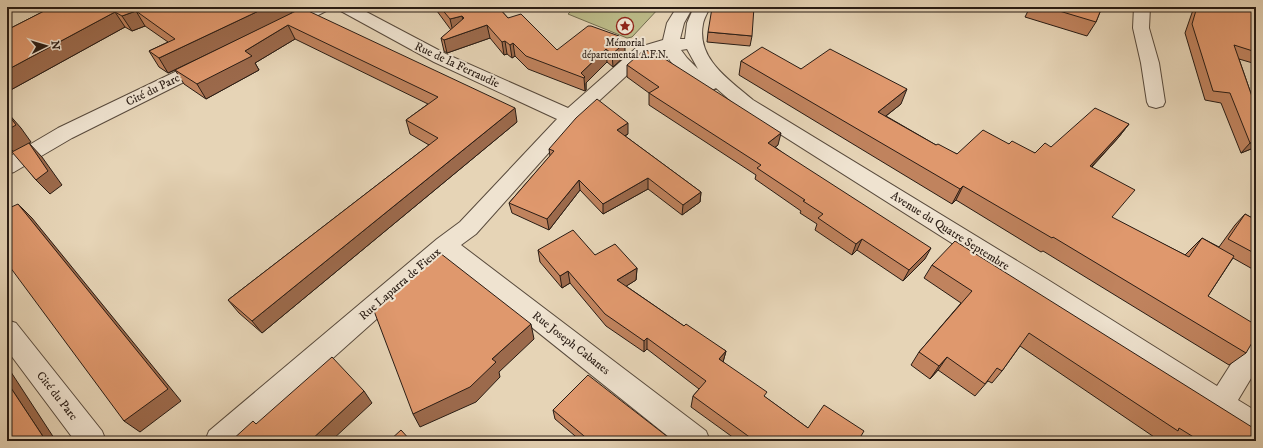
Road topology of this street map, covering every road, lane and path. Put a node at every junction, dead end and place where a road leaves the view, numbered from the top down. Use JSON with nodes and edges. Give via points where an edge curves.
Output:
{"nodes":[{"id":1,"x":322,"y":7,"type":"edge"},
{"id":2,"x":345,"y":7,"type":"edge"},
{"id":3,"x":685,"y":7,"type":"edge"},
{"id":4,"x":702,"y":7,"type":"edge"},
{"id":5,"x":1142,"y":7,"type":"edge"},
{"id":6,"x":272,"y":32,"type":"edge"},
{"id":7,"x":672,"y":44,"type":"junction"},
{"id":8,"x":693,"y":44,"type":"junction"},
{"id":9,"x":642,"y":52,"type":"junction"},
{"id":10,"x":222,"y":56,"type":"edge"},
{"id":11,"x":1156,"y":102,"type":"dead end"},
{"id":12,"x":746,"y":104,"type":"junction"},
{"id":13,"x":570,"y":117,"type":"junction"},
{"id":14,"x":7,"y":167,"type":"edge"},
{"id":15,"x":445,"y":245,"type":"junction"},
{"id":16,"x":7,"y":331,"type":"edge"},
{"id":17,"x":1256,"y":347,"type":"edge"},
{"id":18,"x":1221,"y":404,"type":"junction"},
{"id":19,"x":1256,"y":426,"type":"edge"},
{"id":20,"x":92,"y":441,"type":"edge"},
{"id":21,"x":219,"y":441,"type":"edge"},
{"id":22,"x":696,"y":441,"type":"edge"}],
"edges":[{"from":1,"to":6,"type":"street"},
{"from":2,"to":13,"type":"street","name":"Rue de la Ferraudie","via":[[440,58]]},
{"from":3,"to":7,"type":"street","via":[[677,18]]},
{"from":3,"to":9,"type":"street","name":"Rue Laparra de Fieux"},
{"from":4,"to":8,"type":"street","via":[[694,26]]},
{"from":5,"to":11,"type":"street","via":[[1141,28]]},
{"from":7,"to":8,"type":"street"},
{"from":7,"to":9,"type":"street"},
{"from":7,"to":12,"type":"street","via":[[674,53],[699,78],[729,98]]},
{"from":8,"to":12,"type":"street","name":"Avenue du Quatre Septembre","via":[[698,57],[711,72]]},
{"from":9,"to":13,"type":"street","name":"Rue Laparra de Fieux"},
{"from":10,"to":14,"type":"street","name":"Cité du Parc","via":[[65,133]]},
{"from":12,"to":18,"type":"street","name":"Avenue du Quatre Septembre","via":[[1037,285]]},
{"from":13,"to":15,"type":"street","name":"Rue Laparra de Fieux","via":[[468,228]]},
{"from":15,"to":21,"type":"street","name":"Rue Laparra de Fieux"},
{"from":15,"to":22,"type":"street","name":"Rue Joseph Cabanes"},
{"from":16,"to":20,"type":"street","name":"Cité du Parc"},
{"from":17,"to":18,"type":"street"},
{"from":18,"to":19,"type":"street","name":"Avenue du Quatre Septembre"}]}
